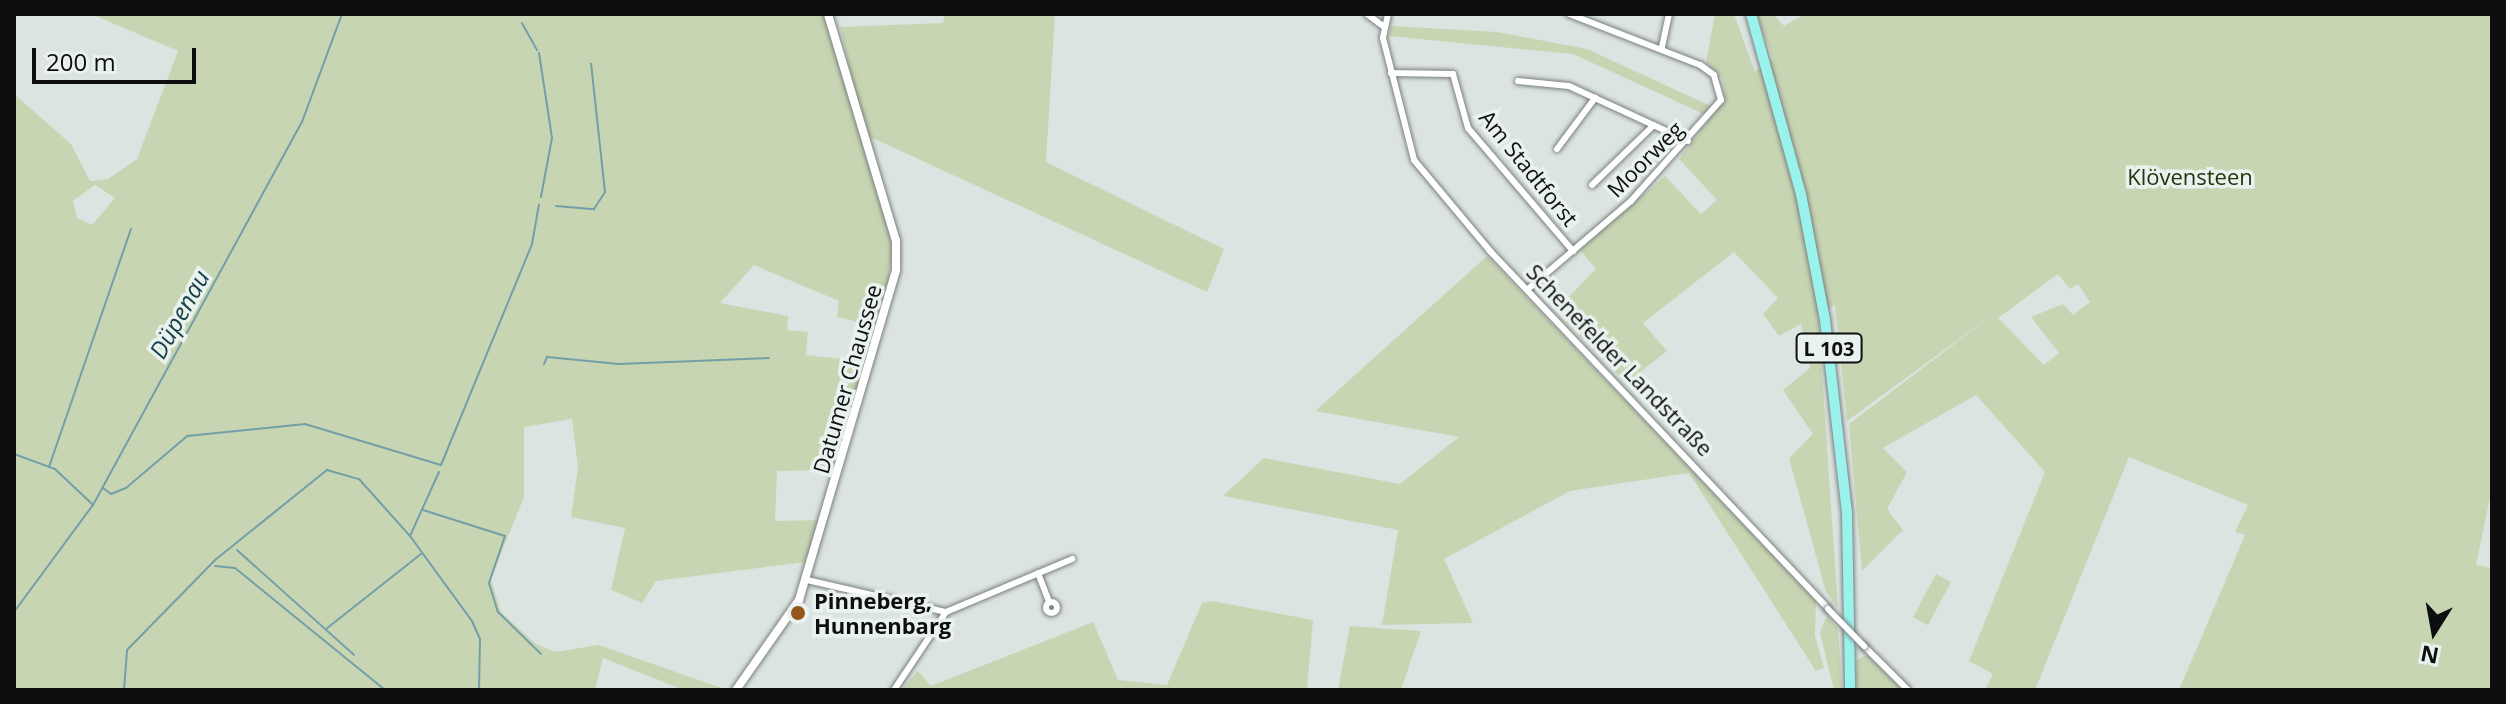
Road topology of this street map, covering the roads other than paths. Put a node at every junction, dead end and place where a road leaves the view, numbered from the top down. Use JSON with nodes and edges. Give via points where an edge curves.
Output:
{"nodes":[{"id":1,"x":828,"y":14,"type":"edge"},
{"id":2,"x":1367,"y":14,"type":"edge"},
{"id":3,"x":1388,"y":14,"type":"edge"},
{"id":4,"x":1569,"y":14,"type":"edge"},
{"id":5,"x":1669,"y":14,"type":"edge"},
{"id":6,"x":1751,"y":14,"type":"edge"},
{"id":7,"x":1384,"y":27,"type":"junction"},
{"id":8,"x":1662,"y":47,"type":"junction"},
{"id":9,"x":1391,"y":73,"type":"junction"},
{"id":10,"x":1518,"y":81,"type":"dead end"},
{"id":11,"x":1595,"y":98,"type":"junction"},
{"id":12,"x":1654,"y":125,"type":"junction"},
{"id":13,"x":1688,"y":141,"type":"junction"},
{"id":14,"x":1557,"y":149,"type":"dead end"},
{"id":15,"x":1592,"y":185,"type":"dead end"},
{"id":16,"x":1573,"y":251,"type":"junction"},
{"id":17,"x":1528,"y":289,"type":"junction"},
{"id":18,"x":1072,"y":559,"type":"dead end"},
{"id":19,"x":1038,"y":573,"type":"junction"},
{"id":20,"x":807,"y":580,"type":"junction"},
{"id":21,"x":1049,"y":602,"type":"dead end"},
{"id":22,"x":946,"y":612,"type":"junction"},
{"id":23,"x":736,"y":690,"type":"edge"},
{"id":24,"x":894,"y":690,"type":"edge"},
{"id":25,"x":1850,"y":690,"type":"edge"},
{"id":26,"x":1908,"y":690,"type":"edge"}],
"edges":[{"from":1,"to":20,"type":"street","name":"Datumer Chaussee","via":[[896,241],[896,270]]},
{"from":2,"to":7,"type":"street"},
{"from":3,"to":7,"type":"street","name":"Schenefelder Landstraße"},
{"from":4,"to":8,"type":"street"},
{"from":5,"to":8,"type":"street"},
{"from":6,"to":25,"type":"main road","number":"L 103","via":[[1801,194],[1827,334],[1847,512]]},
{"from":7,"to":9,"type":"street","name":"Schenefelder Landstraße"},
{"from":8,"to":13,"type":"street","name":"Moorweg","via":[[1714,75],[1721,91],[1714,114]]},
{"from":9,"to":16,"type":"street","name":"Am Stadtforst","via":[[1453,74],[1468,128]]},
{"from":9,"to":17,"type":"street","name":"Schenefelder Landstraße","via":[[1414,160]]},
{"from":10,"to":11,"type":"street","via":[[1561,83]]},
{"from":11,"to":12,"type":"street"},
{"from":11,"to":14,"type":"street"},
{"from":12,"to":13,"type":"street"},
{"from":12,"to":15,"type":"street"},
{"from":13,"to":16,"type":"street","name":"Moorweg"},
{"from":16,"to":17,"type":"street","name":"Moorweg"},
{"from":17,"to":26,"type":"street","name":"Schenefelder Landstraße","bridge":true},
{"from":18,"to":19,"type":"street"},
{"from":19,"to":21,"type":"street"},
{"from":19,"to":22,"type":"street"},
{"from":20,"to":22,"type":"street"},
{"from":20,"to":23,"type":"street","name":"Datumer Chaussee","via":[[777,640]]},
{"from":22,"to":24,"type":"street"}]}
